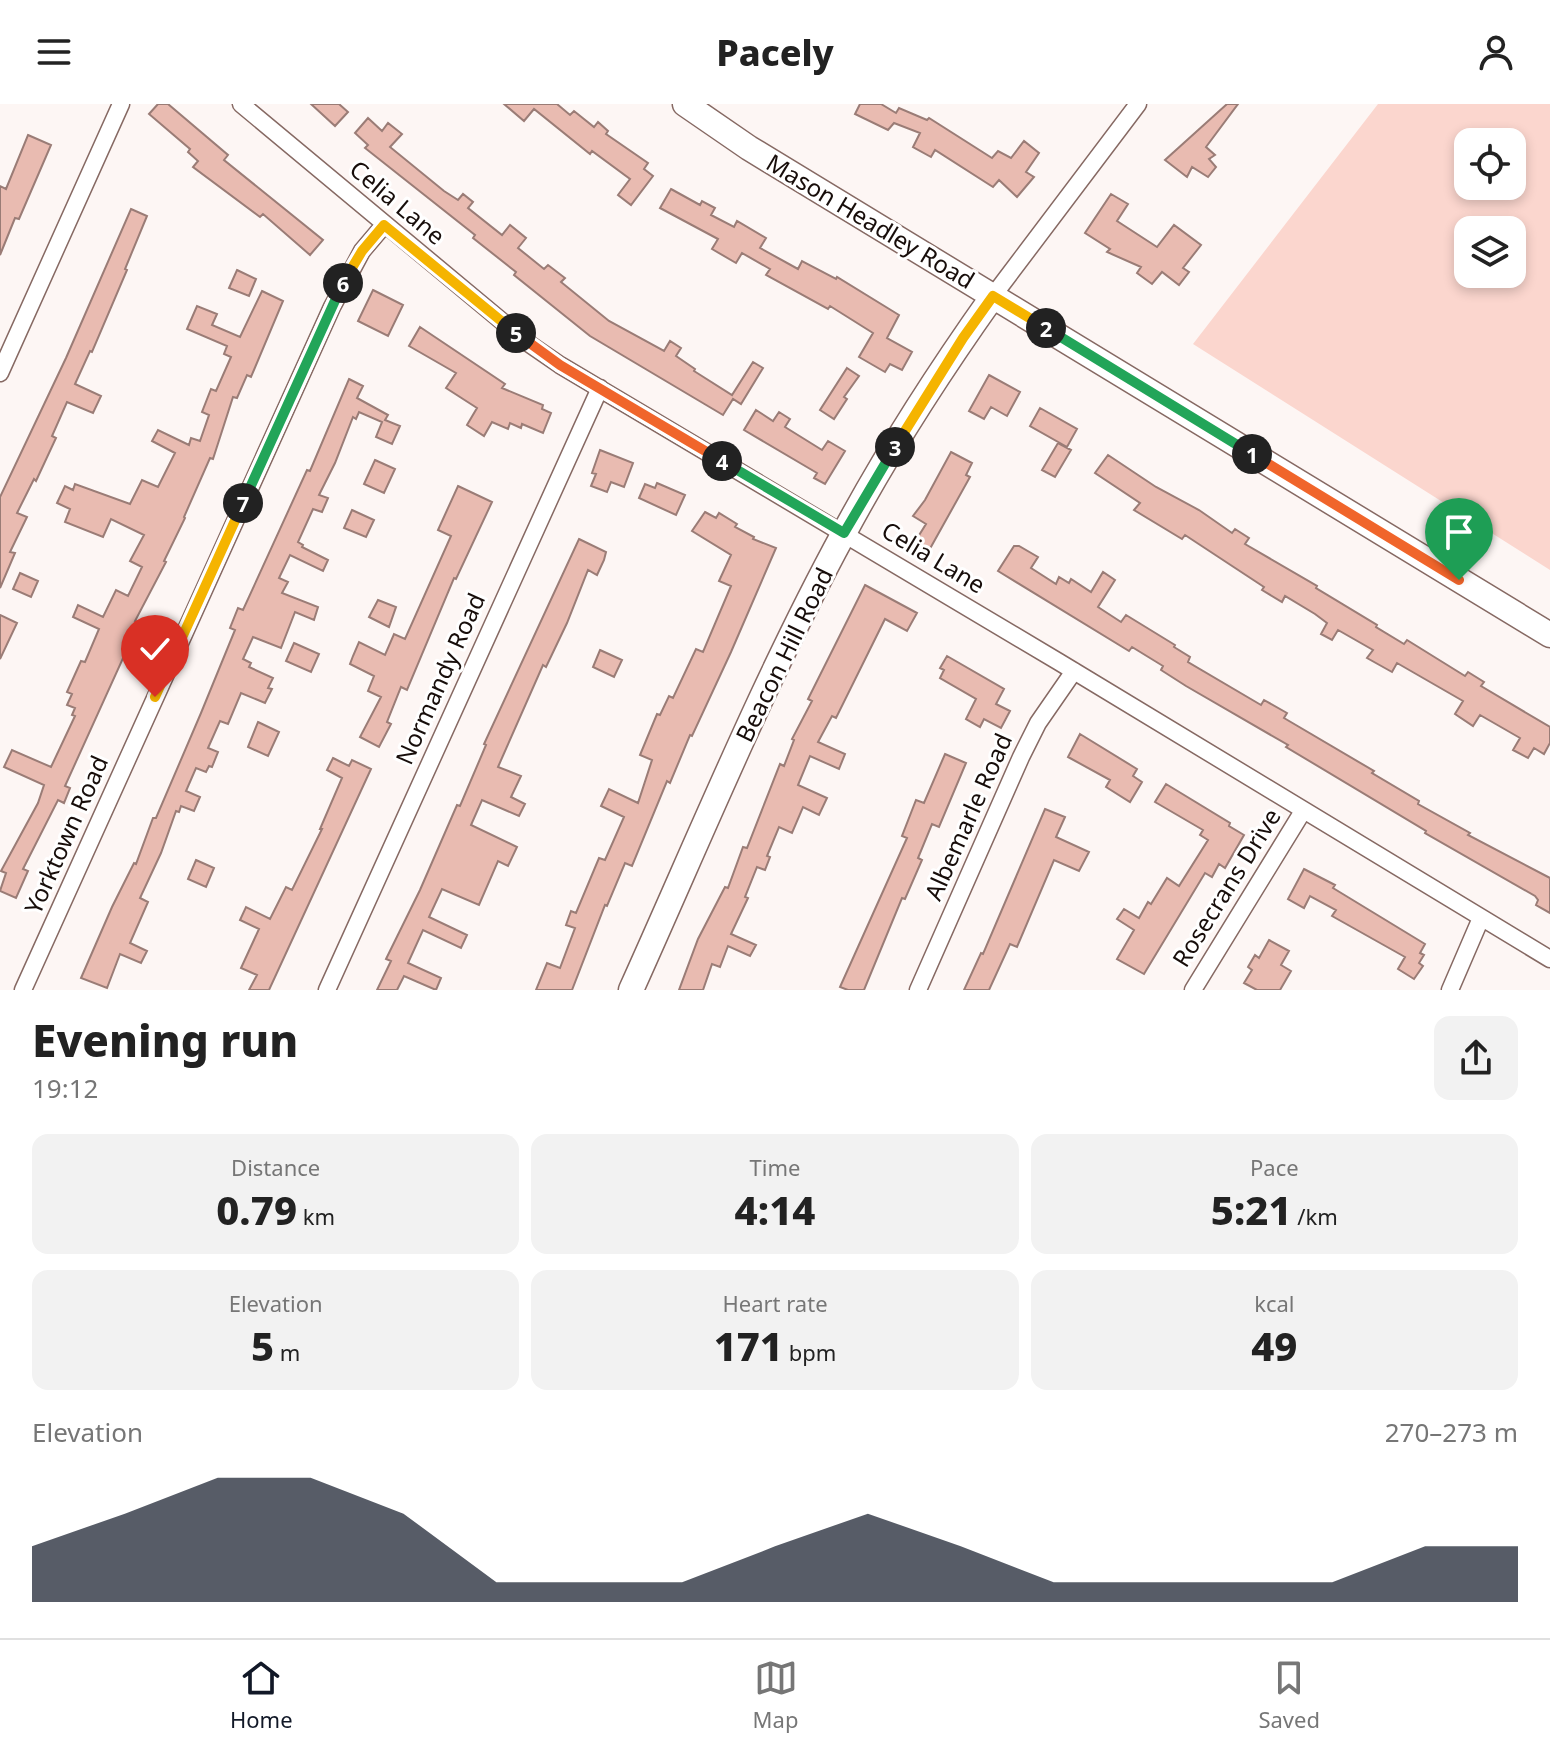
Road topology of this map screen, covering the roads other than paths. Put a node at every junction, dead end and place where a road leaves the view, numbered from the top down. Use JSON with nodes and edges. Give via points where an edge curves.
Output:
{"nodes":[{"id":1,"x":121,"y":104,"type":"edge"},
{"id":2,"x":241,"y":104,"type":"edge"},
{"id":3,"x":685,"y":104,"type":"edge"},
{"id":4,"x":1138,"y":104,"type":"edge"},
{"id":5,"x":384,"y":225,"type":"junction"},
{"id":6,"x":993,"y":296,"type":"junction"},
{"id":7,"x":0,"y":373,"type":"edge"},
{"id":8,"x":600,"y":388,"type":"junction"},
{"id":9,"x":844,"y":533,"type":"junction"},
{"id":10,"x":1550,"y":635,"type":"edge"},
{"id":11,"x":1074,"y":671,"type":"junction"},
{"id":12,"x":1303,"y":811,"type":"junction"},
{"id":13,"x":1481,"y":918,"type":"junction"},
{"id":14,"x":1550,"y":959,"type":"edge"},
{"id":15,"x":23,"y":990,"type":"edge"},
{"id":16,"x":327,"y":990,"type":"edge"},
{"id":17,"x":631,"y":990,"type":"edge"},
{"id":18,"x":918,"y":990,"type":"edge"},
{"id":19,"x":1193,"y":990,"type":"edge"},
{"id":20,"x":1450,"y":990,"type":"edge"}],
"edges":[{"from":1,"to":7,"type":"street"},
{"from":2,"to":5,"type":"street","name":"Celia Lane"},
{"from":3,"to":6,"type":"main road","name":"Mason Headley Road"},
{"from":4,"to":6,"type":"street","name":"Beacon Hill Road"},
{"from":5,"to":8,"type":"street","name":"Celia Lane","via":[[528,343]]},
{"from":5,"to":15,"type":"street","name":"Yorktown Road","via":[[362,251],[332,307]]},
{"from":6,"to":9,"type":"main road","name":"Beacon Hill Road"},
{"from":6,"to":10,"type":"main road","name":"Mason Headley Road"},
{"from":8,"to":9,"type":"street","name":"Celia Lane"},
{"from":8,"to":16,"type":"street","name":"Normandy Road"},
{"from":9,"to":11,"type":"street","name":"Celia Lane"},
{"from":9,"to":17,"type":"main road","name":"Beacon Hill Road","via":[[781,657]]},
{"from":11,"to":12,"type":"street","name":"Celia Lane"},
{"from":11,"to":18,"type":"street","name":"Albemarle Road","via":[[1021,757]]},
{"from":12,"to":13,"type":"street","name":"Celia Lane"},
{"from":12,"to":19,"type":"street","name":"Rosecrans Drive"},
{"from":13,"to":14,"type":"street","name":"Celia Lane"},
{"from":13,"to":20,"type":"street"}]}
